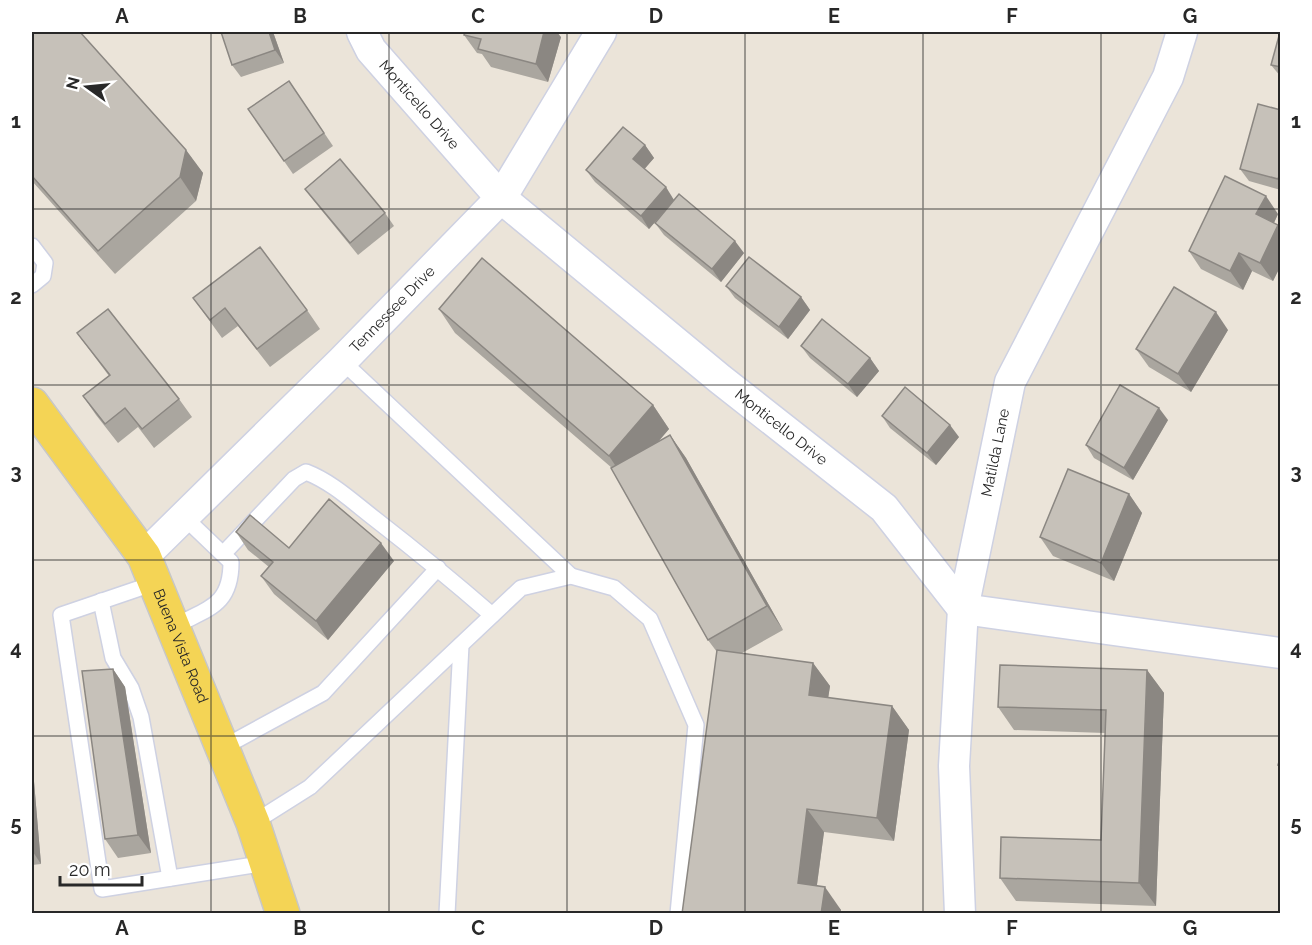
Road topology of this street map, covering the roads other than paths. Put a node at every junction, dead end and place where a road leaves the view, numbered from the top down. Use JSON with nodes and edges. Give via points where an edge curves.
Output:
{"nodes":[{"id":1,"x":362,"y":32,"type":"edge"},
{"id":2,"x":601,"y":32,"type":"edge"},
{"id":3,"x":1182,"y":32,"type":"edge"},
{"id":4,"x":501,"y":198,"type":"junction"},
{"id":5,"x":32,"y":246,"type":"edge"},
{"id":6,"x":32,"y":285,"type":"edge"},
{"id":7,"x":342,"y":361,"type":"junction"},
{"id":8,"x":32,"y":404,"type":"edge"},
{"id":9,"x":184,"y":517,"type":"junction"},
{"id":10,"x":224,"y":553,"type":"junction"},
{"id":11,"x":438,"y":568,"type":"junction"},
{"id":12,"x":150,"y":570,"type":"junction"},
{"id":13,"x":571,"y":576,"type":"junction"},
{"id":14,"x":101,"y":601,"type":"junction"},
{"id":15,"x":963,"y":609,"type":"junction"},
{"id":16,"x":492,"y":615,"type":"junction"},
{"id":17,"x":173,"y":627,"type":"junction"},
{"id":18,"x":461,"y":645,"type":"junction"},
{"id":19,"x":1281,"y":653,"type":"edge"},
{"id":20,"x":222,"y":748,"type":"junction"},
{"id":21,"x":113,"y":822,"type":"edge"},
{"id":22,"x":253,"y":823,"type":"junction"},
{"id":23,"x":92,"y":825,"type":"junction"},
{"id":24,"x":266,"y":863,"type":"junction"},
{"id":25,"x":170,"y":878,"type":"junction"},
{"id":26,"x":283,"y":914,"type":"edge"},
{"id":27,"x":447,"y":914,"type":"edge"},
{"id":28,"x":678,"y":914,"type":"edge"},
{"id":29,"x":960,"y":914,"type":"edge"}],
"edges":[{"from":1,"to":4,"type":"street","name":"Monticello Drive","via":[[371,50]]},
{"from":2,"to":4,"type":"street","name":"Tennessee Drive"},
{"from":3,"to":15,"type":"street","name":"Matilda Lane","via":[[1168,77],[1010,382]]},
{"from":4,"to":7,"type":"street","name":"Tennessee Drive"},
{"from":4,"to":15,"type":"street","name":"Monticello Drive","via":[[720,379],[885,508]]},
{"from":5,"to":6,"type":"lane","via":[[45,263],[44,276]]},
{"from":7,"to":9,"type":"street","name":"Tennessee Drive"},
{"from":7,"to":13,"type":"lane"},
{"from":8,"to":12,"type":"main road","name":"Buena Vista Road"},
{"from":9,"to":10,"type":"lane"},
{"from":9,"to":12,"type":"street","name":"Tennessee Drive"},
{"from":10,"to":11,"type":"lane","via":[[278,494],[306,472],[349,498]]},
{"from":10,"to":17,"type":"lane","via":[[231,562],[231,583],[223,599]]},
{"from":11,"to":16,"type":"lane"},
{"from":11,"to":20,"type":"lane","via":[[323,693]]},
{"from":12,"to":14,"type":"lane"},
{"from":12,"to":17,"type":"main road","name":"Buena Vista Road"},
{"from":13,"to":16,"type":"lane","via":[[521,588]]},
{"from":13,"to":28,"type":"lane","via":[[614,588],[650,620],[696,725]]},
{"from":14,"to":23,"type":"lane","via":[[60,615],[84,737]]},
{"from":14,"to":25,"type":"lane","via":[[113,658],[131,688],[152,814]]},
{"from":15,"to":19,"type":"street"},
{"from":15,"to":29,"type":"street","name":"Matilda Lane","via":[[954,766]]},
{"from":16,"to":18,"type":"lane"},
{"from":17,"to":20,"type":"main road","name":"Buena Vista Road"},
{"from":18,"to":22,"type":"lane","via":[[310,788]]},
{"from":18,"to":27,"type":"lane"},
{"from":20,"to":22,"type":"main road","name":"Buena Vista Road"},
{"from":21,"to":23,"type":"lane"},
{"from":22,"to":24,"type":"main road","name":"Buena Vista Road"},
{"from":23,"to":25,"type":"lane","via":[[102,889]]},
{"from":24,"to":25,"type":"lane"},
{"from":24,"to":26,"type":"main road","name":"Buena Vista Road"}]}
